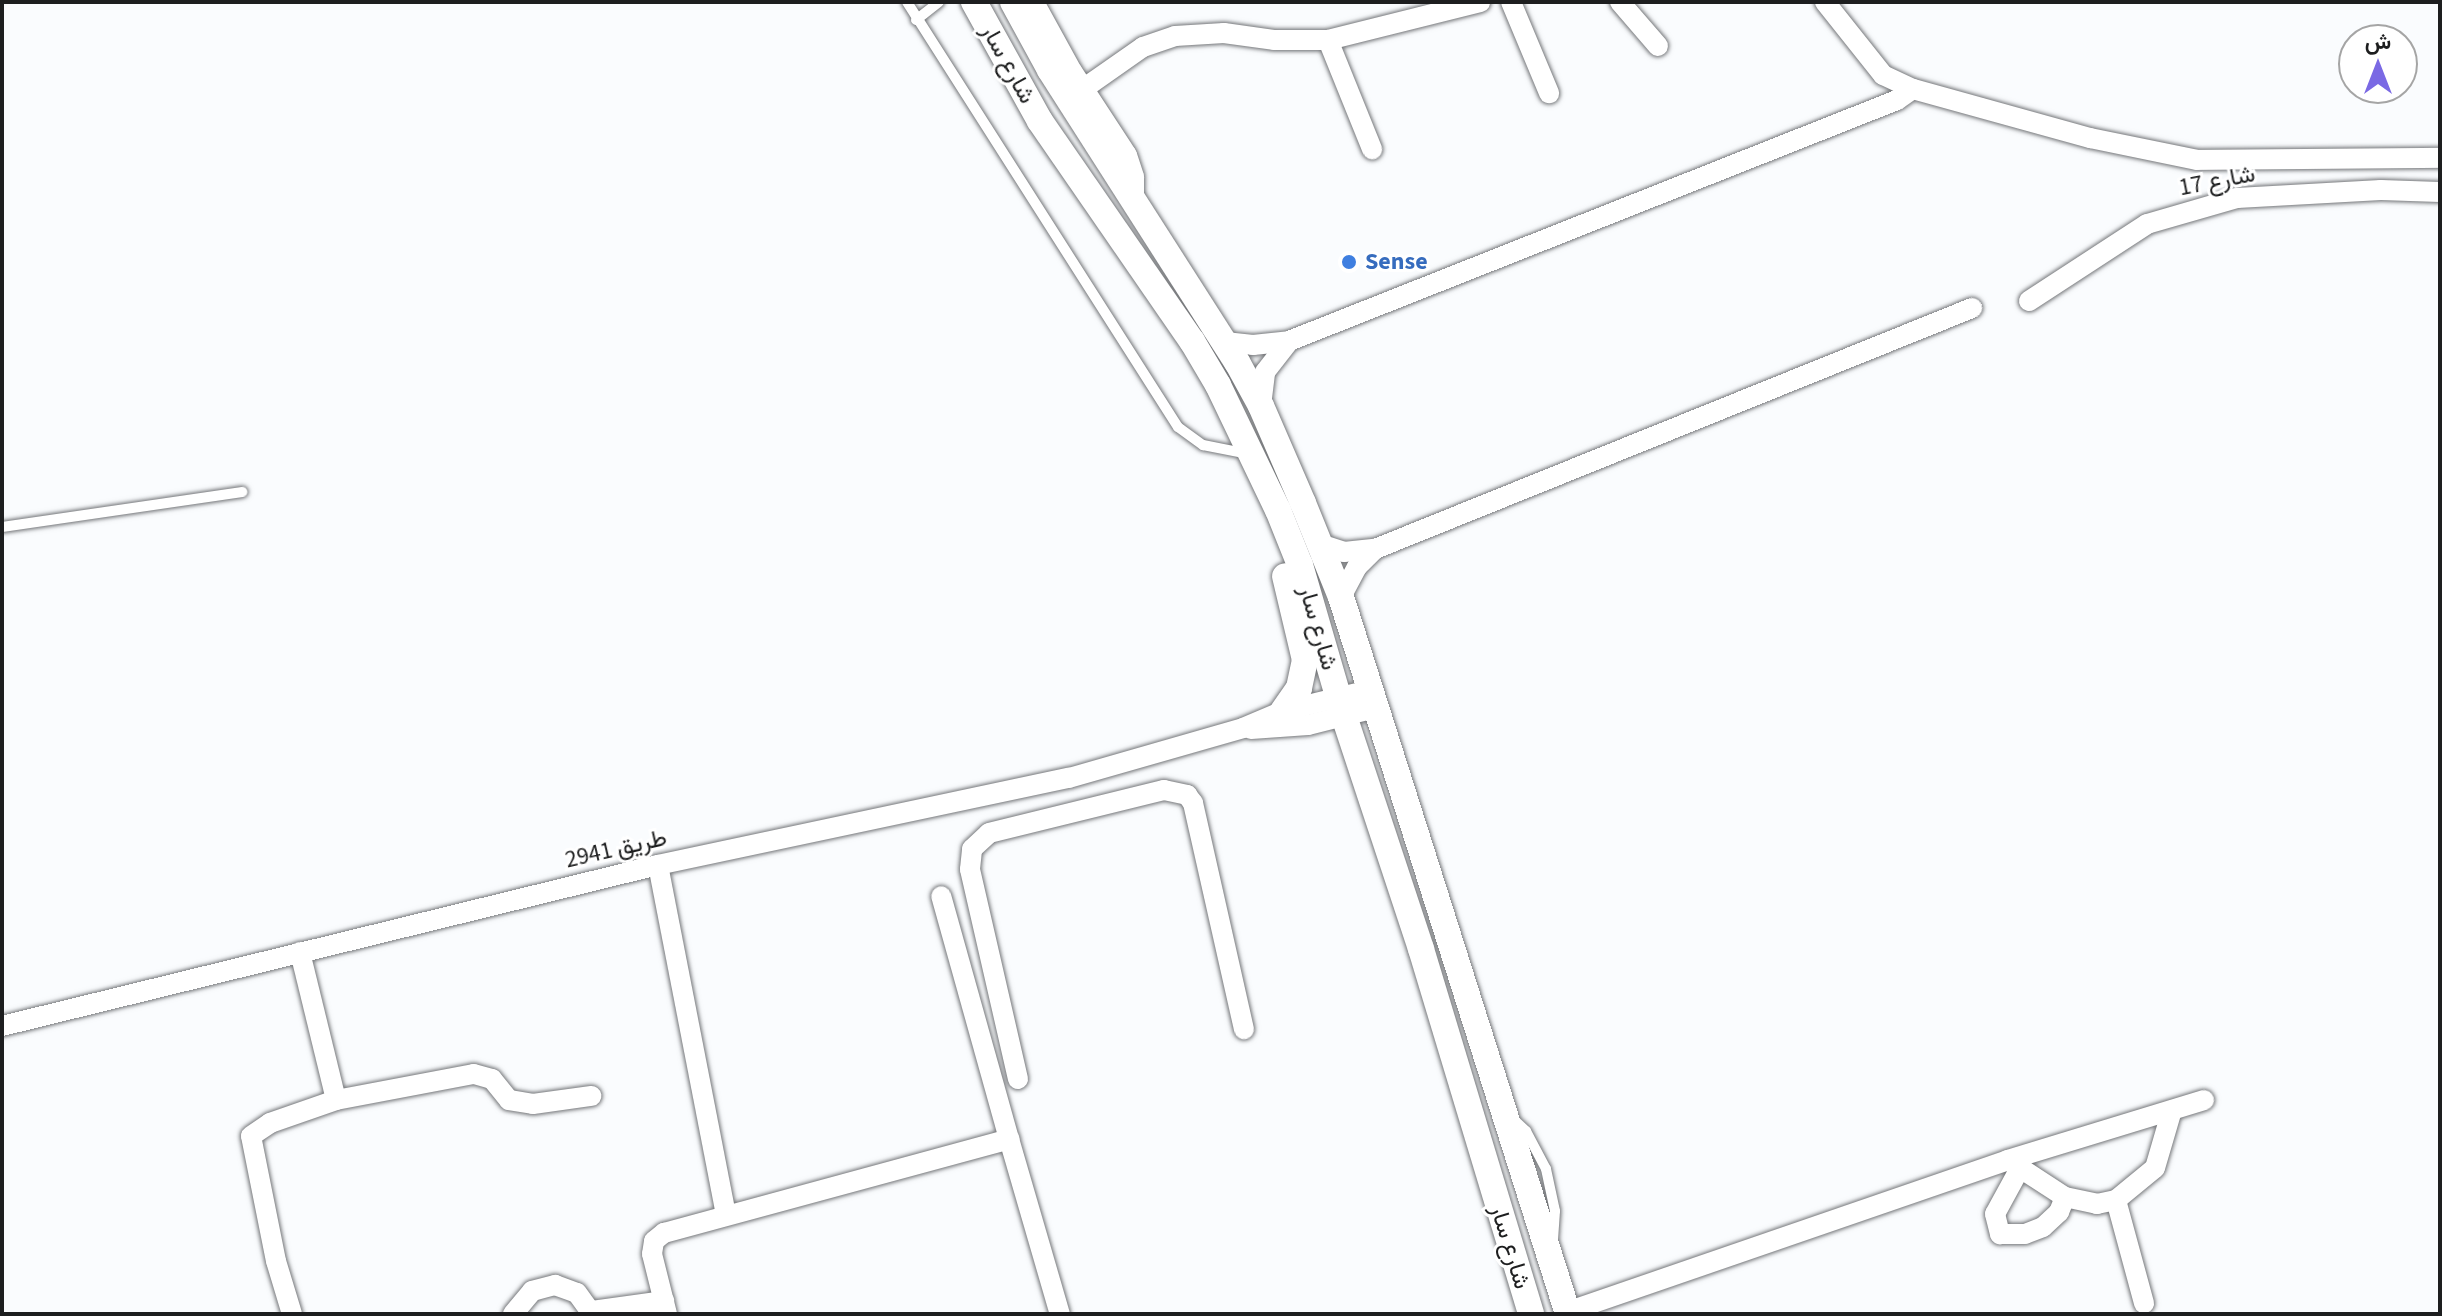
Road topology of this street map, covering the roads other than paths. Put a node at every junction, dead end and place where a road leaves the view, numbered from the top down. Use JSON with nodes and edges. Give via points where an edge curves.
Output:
{"nodes":[{"id":1,"x":907,"y":2,"type":"edge"},
{"id":2,"x":939,"y":2,"type":"edge"},
{"id":3,"x":974,"y":2,"type":"edge"},
{"id":4,"x":1013,"y":2,"type":"edge"},
{"id":5,"x":1034,"y":2,"type":"edge"},
{"id":6,"x":1480,"y":2,"type":"edge"},
{"id":7,"x":1511,"y":2,"type":"edge"},
{"id":8,"x":1620,"y":2,"type":"edge"},
{"id":9,"x":1825,"y":2,"type":"edge"},
{"id":10,"x":916,"y":20,"type":"junction"},
{"id":11,"x":1328,"y":40,"type":"junction"},
{"id":12,"x":1658,"y":46,"type":"dead end"},
{"id":13,"x":1083,"y":89,"type":"junction"},
{"id":14,"x":1913,"y":89,"type":"junction"},
{"id":15,"x":1549,"y":93,"type":"dead end"},
{"id":16,"x":1372,"y":149,"type":"dead end"},
{"id":17,"x":2440,"y":158,"type":"edge"},
{"id":18,"x":2440,"y":192,"type":"edge"},
{"id":19,"x":1134,"y":200,"type":"junction"},
{"id":20,"x":2029,"y":301,"type":"dead end"},
{"id":21,"x":1972,"y":308,"type":"dead end"},
{"id":22,"x":1289,"y":341,"type":"junction"},
{"id":23,"x":1225,"y":342,"type":"junction"},
{"id":24,"x":1261,"y":406,"type":"junction"},
{"id":25,"x":1253,"y":455,"type":"junction"},
{"id":26,"x":242,"y":492,"type":"dead end"},
{"id":27,"x":1278,"y":510,"type":"junction"},
{"id":28,"x":2,"y":527,"type":"edge"},
{"id":29,"x":1320,"y":544,"type":"junction"},
{"id":30,"x":1375,"y":549,"type":"junction"},
{"id":31,"x":1341,"y":597,"type":"junction"},
{"id":32,"x":1372,"y":699,"type":"junction"},
{"id":33,"x":1341,"y":707,"type":"junction"},
{"id":34,"x":1283,"y":711,"type":"junction"},
{"id":35,"x":1243,"y":728,"type":"junction"},
{"id":36,"x":1069,"y":778,"type":"junction"},
{"id":37,"x":1076,"y":812,"type":"junction"},
{"id":38,"x":658,"y":865,"type":"junction"},
{"id":39,"x":941,"y":896,"type":"dead end"},
{"id":40,"x":300,"y":952,"type":"junction"},
{"id":41,"x":2,"y":1026,"type":"edge"},
{"id":42,"x":1244,"y":1029,"type":"dead end"},
{"id":43,"x":1018,"y":1079,"type":"dead end"},
{"id":44,"x":591,"y":1096,"type":"dead end"},
{"id":45,"x":336,"y":1100,"type":"junction"},
{"id":46,"x":2204,"y":1100,"type":"dead end"},
{"id":47,"x":2172,"y":1110,"type":"junction"},
{"id":48,"x":1009,"y":1139,"type":"junction"},
{"id":49,"x":2013,"y":1165,"type":"junction"},
{"id":50,"x":2065,"y":1197,"type":"junction"},
{"id":51,"x":2116,"y":1200,"type":"junction"},
{"id":52,"x":726,"y":1214,"type":"junction"},
{"id":53,"x":2144,"y":1303,"type":"dead end"},
{"id":54,"x":665,"y":1307,"type":"edge"},
{"id":55,"x":592,"y":1313,"type":"edge"},
{"id":56,"x":1568,"y":1313,"type":"edge"},
{"id":57,"x":292,"y":1314,"type":"edge"},
{"id":58,"x":513,"y":1314,"type":"edge"},
{"id":59,"x":1060,"y":1314,"type":"edge"},
{"id":60,"x":1531,"y":1314,"type":"edge"}],
"edges":[{"from":1,"to":10,"type":"lane"},
{"from":2,"to":10,"type":"lane"},
{"from":3,"to":25,"type":"street","name":"شارع سار","via":[[1040,121],[1192,341]]},
{"from":4,"to":19,"type":"street","name":"شارع سار"},
{"from":5,"to":13,"type":"street"},
{"from":6,"to":11,"type":"street"},
{"from":7,"to":15,"type":"street"},
{"from":8,"to":12,"type":"street"},
{"from":9,"to":14,"type":"street","via":[[1883,75]]},
{"from":10,"to":25,"type":"lane","via":[[1178,427],[1203,445]]},
{"from":11,"to":13,"type":"street","via":[[1224,33],[1175,36],[1143,47]]},
{"from":11,"to":16,"type":"street"},
{"from":13,"to":19,"type":"street","via":[[1132,166]]},
{"from":14,"to":17,"type":"street","via":[[2090,138],[2197,160]]},
{"from":14,"to":22,"type":"street","via":[[1897,100]]},
{"from":18,"to":20,"type":"street","name":"شارع 17","via":[[2237,198],[2147,224]]},
{"from":19,"to":23,"type":"street","name":"شارع سار"},
{"from":21,"to":30,"type":"street"},
{"from":22,"to":23,"type":"street"},
{"from":22,"to":24,"type":"street","via":[[1265,372]]},
{"from":23,"to":24,"type":"street","name":"شارع سار"},
{"from":24,"to":29,"type":"street","name":"شارع سار"},
{"from":25,"to":27,"type":"street","name":"شارع سار"},
{"from":26,"to":28,"type":"lane"},
{"from":27,"to":33,"type":"street","name":"شارع سار","via":[[1300,565]]},
{"from":27,"to":34,"type":"street","via":[[1278,546],[1305,660],[1299,688]]},
{"from":29,"to":30,"type":"street","via":[[1344,552]]},
{"from":29,"to":31,"type":"street","name":"شارع سار"},
{"from":30,"to":31,"type":"street","via":[[1357,567]]},
{"from":31,"to":32,"type":"street","name":"شارع سار"},
{"from":32,"to":33,"type":"street","name":"طريق 2941"},
{"from":32,"to":56,"type":"street","name":"شارع سار"},
{"from":33,"to":34,"type":"street","name":"طريق 2941"},
{"from":33,"to":35,"type":"street","name":"طريق 2941","via":[[1287,728]]},
{"from":33,"to":60,"type":"street","name":"شارع سار","via":[[1421,949]]},
{"from":34,"to":35,"type":"street","name":"طريق 2941"},
{"from":35,"to":36,"type":"street","name":"طريق 2941"},
{"from":36,"to":37,"type":"street"},
{"from":36,"to":38,"type":"street","name":"طريق 2941"},
{"from":37,"to":42,"type":"street","via":[[1164,790],[1187,795]]},
{"from":37,"to":43,"type":"street","via":[[989,833],[972,849],[970,869]]},
{"from":38,"to":40,"type":"street","name":"طريق 2941"},
{"from":38,"to":52,"type":"street"},
{"from":39,"to":48,"type":"street"},
{"from":40,"to":41,"type":"street","name":"طريق 2941"},
{"from":40,"to":45,"type":"street"},
{"from":44,"to":45,"type":"street","via":[[533,1104],[509,1100],[492,1079],[474,1074]]},
{"from":45,"to":57,"type":"street","via":[[270,1123],[251,1136]]},
{"from":46,"to":47,"type":"street"},
{"from":47,"to":49,"type":"street"},
{"from":47,"to":51,"type":"street","via":[[2155,1168]]},
{"from":48,"to":52,"type":"street"},
{"from":48,"to":59,"type":"street"},
{"from":49,"to":50,"type":"street"},
{"from":49,"to":50,"type":"street","via":[[1995,1214],[2000,1234],[2025,1234],[2043,1227],[2059,1212]]},
{"from":49,"to":56,"type":"street"},
{"from":50,"to":51,"type":"street","via":[[2097,1204]]},
{"from":51,"to":53,"type":"street"},
{"from":52,"to":54,"type":"street","via":[[654,1241],[652,1254]]},
{"from":54,"to":55,"type":"street"},
{"from":55,"to":58,"type":"street","via":[[577,1293],[555,1285],[532,1291]]}]}
